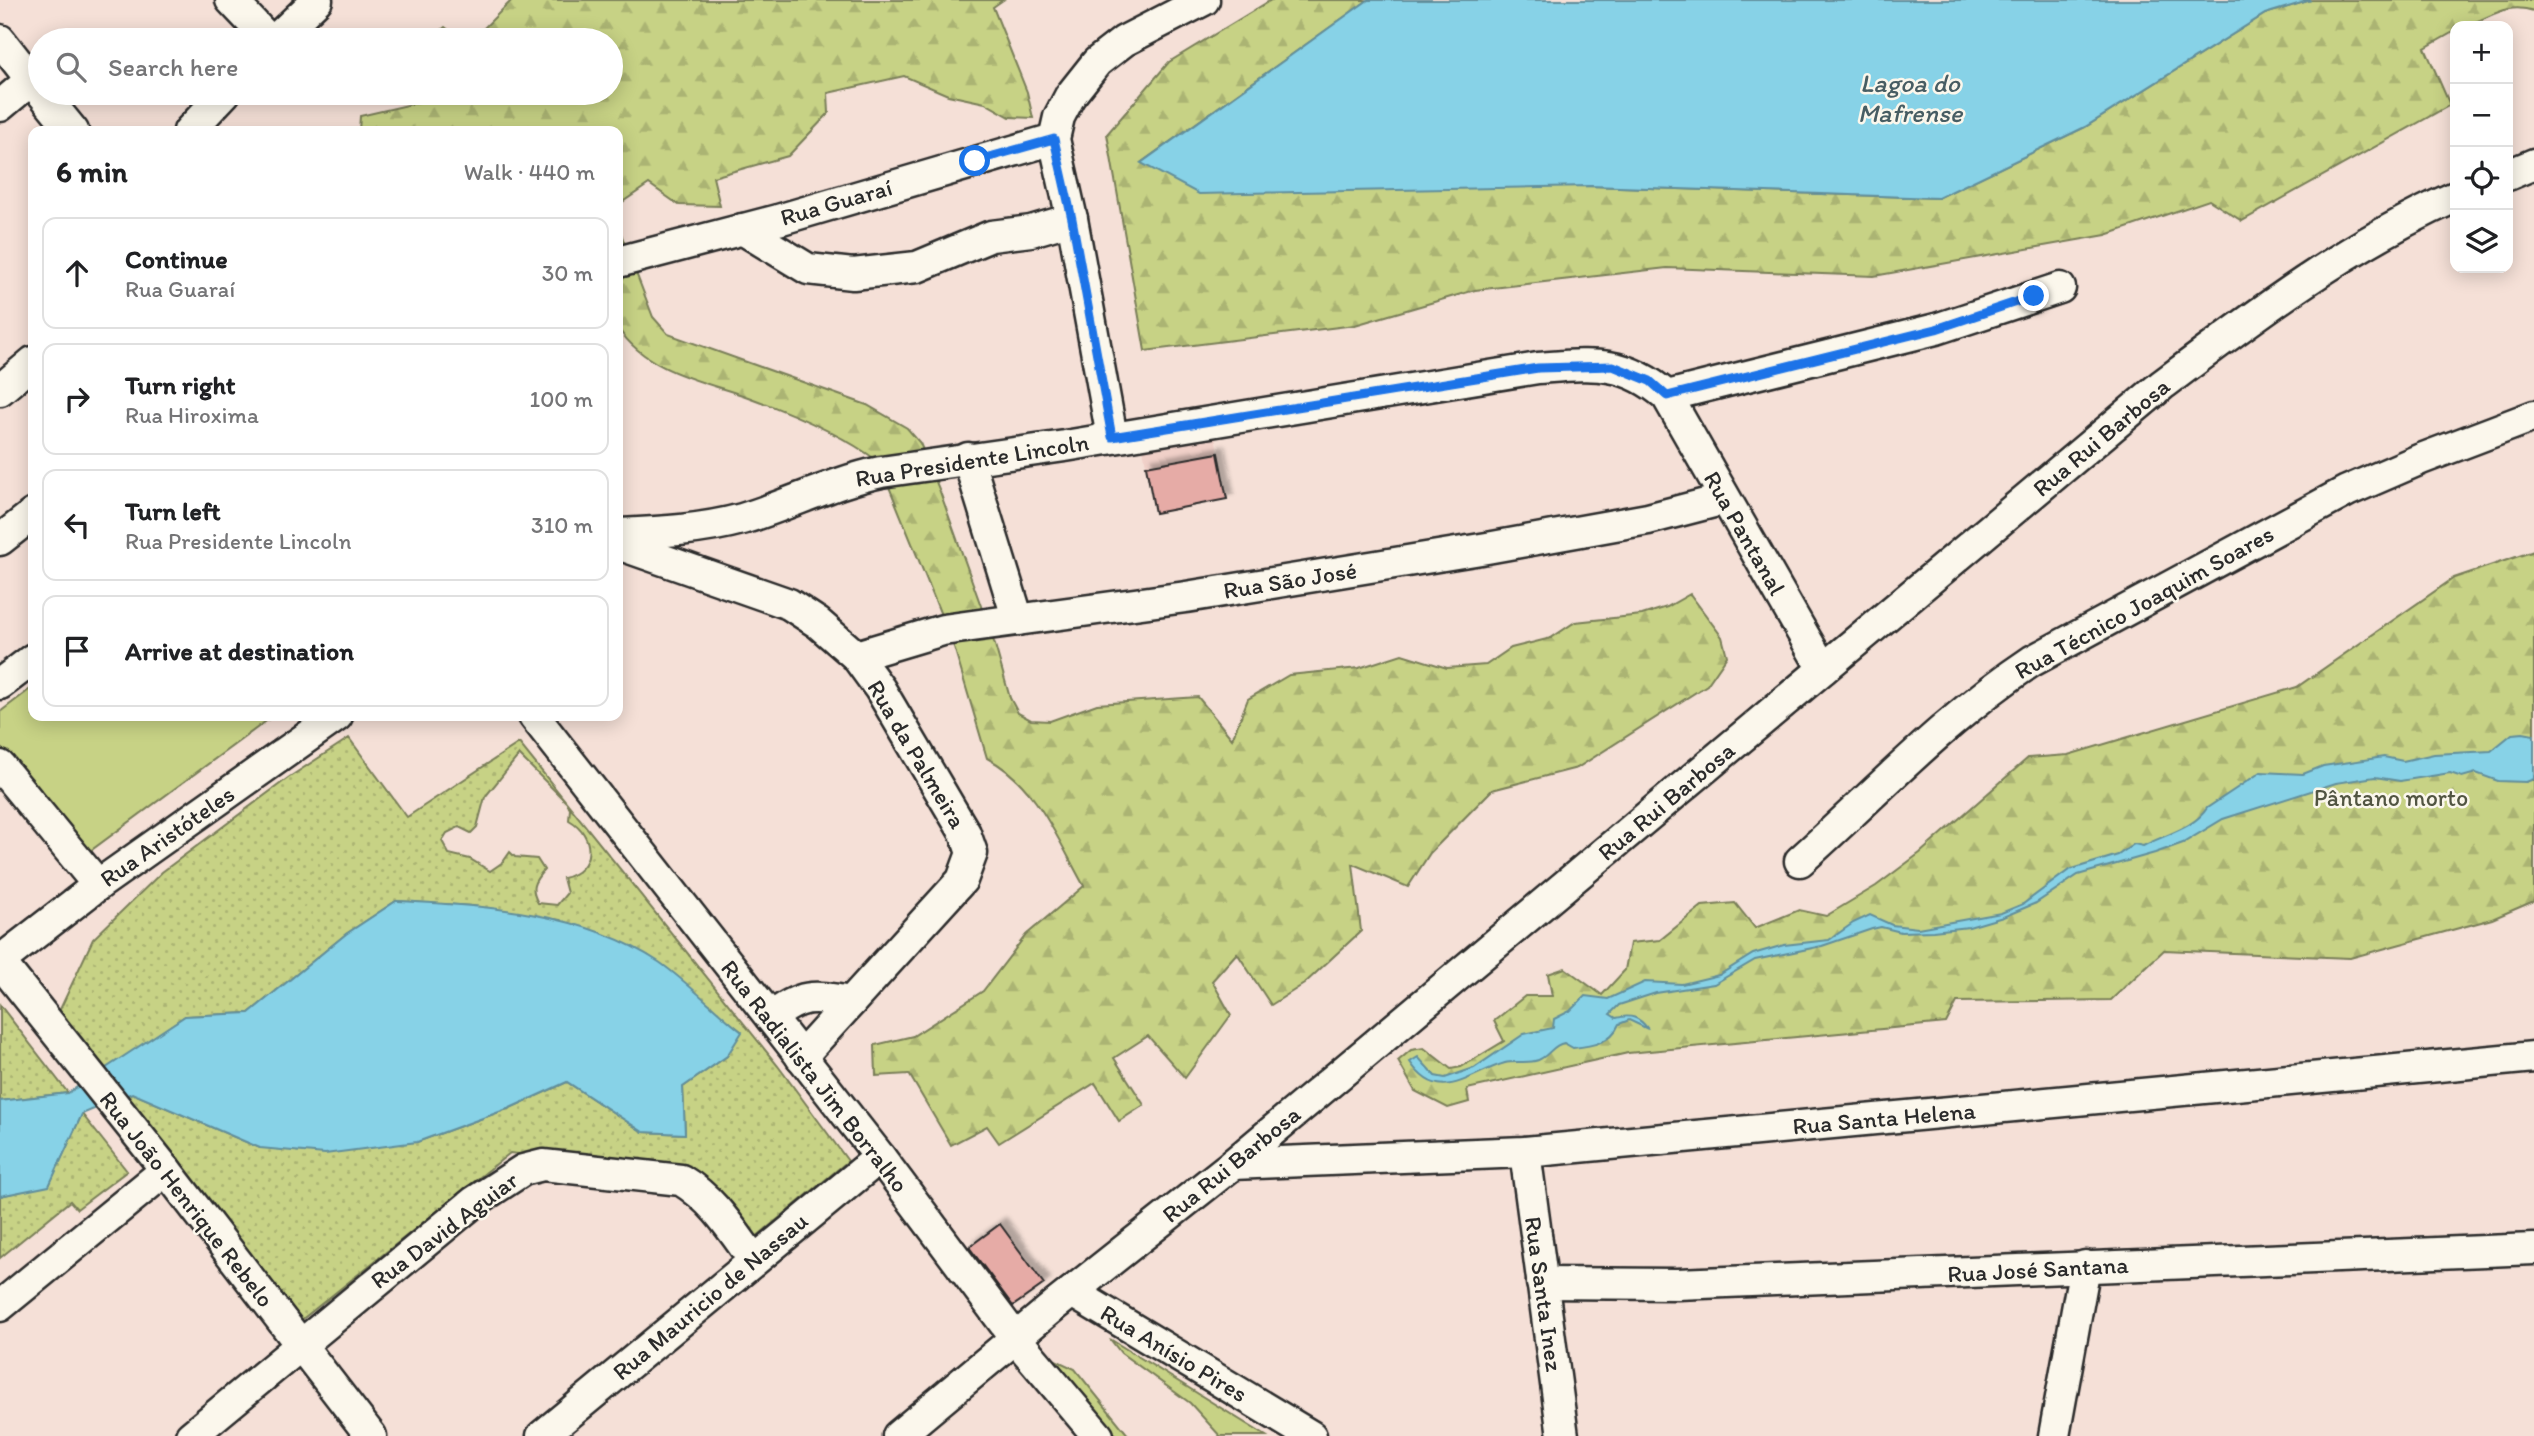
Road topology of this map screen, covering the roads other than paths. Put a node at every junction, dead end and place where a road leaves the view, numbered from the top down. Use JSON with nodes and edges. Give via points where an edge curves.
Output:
{"nodes":[{"id":1,"x":232,"y":0,"type":"edge"},
{"id":2,"x":317,"y":0,"type":"edge"},
{"id":3,"x":1204,"y":0,"type":"edge"},
{"id":4,"x":258,"y":28,"type":"edge"},
{"id":5,"x":288,"y":28,"type":"edge"},
{"id":6,"x":0,"y":40,"type":"edge"},
{"id":7,"x":28,"y":75,"type":"edge"},
{"id":8,"x":28,"y":93,"type":"edge"},
{"id":9,"x":52,"y":105,"type":"edge"},
{"id":10,"x":214,"y":105,"type":"edge"},
{"id":11,"x":0,"y":106,"type":"edge"},
{"id":12,"x":69,"y":126,"type":"edge"},
{"id":13,"x":194,"y":126,"type":"edge"},
{"id":14,"x":1054,"y":139,"type":"junction"},
{"id":15,"x":2534,"y":164,"type":"edge"},
{"id":16,"x":2513,"y":173,"type":"edge"},
{"id":17,"x":2450,"y":199,"type":"edge"},
{"id":18,"x":1072,"y":219,"type":"junction"},
{"id":19,"x":742,"y":229,"type":"junction"},
{"id":20,"x":623,"y":260,"type":"edge"},
{"id":21,"x":2060,"y":288,"type":"dead end"},
{"id":22,"x":28,"y":366,"type":"edge"},
{"id":23,"x":0,"y":390,"type":"edge"},
{"id":24,"x":1667,"y":396,"type":"junction"},
{"id":25,"x":2534,"y":416,"type":"edge"},
{"id":26,"x":1112,"y":437,"type":"junction"},
{"id":27,"x":968,"y":458,"type":"junction"},
{"id":28,"x":1725,"y":499,"type":"junction"},
{"id":29,"x":28,"y":518,"type":"edge"},
{"id":30,"x":623,"y":534,"type":"edge"},
{"id":31,"x":0,"y":540,"type":"edge"},
{"id":32,"x":623,"y":546,"type":"edge"},
{"id":33,"x":1006,"y":622,"type":"junction"},
{"id":34,"x":856,"y":656,"type":"junction"},
{"id":35,"x":28,"y":663,"type":"edge"},
{"id":36,"x":1824,"y":669,"type":"junction"},
{"id":37,"x":0,"y":684,"type":"edge"},
{"id":38,"x":330,"y":721,"type":"edge"},
{"id":39,"x":538,"y":721,"type":"edge"},
{"id":40,"x":0,"y":766,"type":"edge"},
{"id":41,"x":1800,"y":861,"type":"dead end"},
{"id":42,"x":98,"y":885,"type":"junction"},
{"id":43,"x":0,"y":962,"type":"edge"},
{"id":44,"x":851,"y":1002,"type":"junction"},
{"id":45,"x":771,"y":1018,"type":"junction"},
{"id":46,"x":801,"y":1057,"type":"junction"},
{"id":47,"x":2534,"y":1057,"type":"edge"},
{"id":48,"x":1525,"y":1152,"type":"junction"},
{"id":49,"x":880,"y":1157,"type":"junction"},
{"id":50,"x":1233,"y":1164,"type":"junction"},
{"id":51,"x":166,"y":1170,"type":"junction"},
{"id":52,"x":2534,"y":1248,"type":"edge"},
{"id":53,"x":753,"y":1259,"type":"junction"},
{"id":54,"x":2085,"y":1266,"type":"junction"},
{"id":55,"x":1542,"y":1283,"type":"junction"},
{"id":56,"x":1072,"y":1292,"type":"junction"},
{"id":57,"x":0,"y":1306,"type":"edge"},
{"id":58,"x":1016,"y":1339,"type":"junction"},
{"id":59,"x":300,"y":1345,"type":"junction"},
{"id":60,"x":191,"y":1436,"type":"edge"},
{"id":61,"x":371,"y":1436,"type":"edge"},
{"id":62,"x":542,"y":1436,"type":"edge"},
{"id":63,"x":898,"y":1436,"type":"edge"},
{"id":64,"x":1098,"y":1436,"type":"edge"},
{"id":65,"x":1311,"y":1436,"type":"edge"},
{"id":66,"x":1563,"y":1436,"type":"edge"},
{"id":67,"x":2054,"y":1436,"type":"edge"}],
"edges":[{"from":1,"to":4,"type":"street"},
{"from":2,"to":5,"type":"street"},
{"from":3,"to":14,"type":"street","via":[[1124,41],[1097,62],[1070,96]]},
{"from":6,"to":7,"type":"street"},
{"from":8,"to":11,"type":"street"},
{"from":9,"to":12,"type":"street"},
{"from":10,"to":13,"type":"street"},
{"from":14,"to":18,"type":"street"},
{"from":14,"to":19,"type":"street","name":"Rua Guaraí"},
{"from":15,"to":16,"type":"street"},
{"from":17,"to":36,"type":"street","name":"Rua Rui Barbosa","via":[[2387,229],[2254,316],[2162,385]]},
{"from":18,"to":19,"type":"street","via":[[991,236],[917,267],[853,274],[808,269]]},
{"from":18,"to":26,"type":"street"},
{"from":19,"to":20,"type":"street","name":"Rua Guaraí"},
{"from":21,"to":24,"type":"street","via":[[1936,329]]},
{"from":22,"to":23,"type":"street"},
{"from":24,"to":26,"type":"street","name":"Rua Presidente Lincoln","via":[[1650,381],[1613,366],[1538,368]]},
{"from":24,"to":28,"type":"street","name":"Rua Pantanal"},
{"from":25,"to":41,"type":"street","name":"Rua Técnico Joaquim Soares","via":[[2347,491],[2032,661],[1932,738]]},
{"from":26,"to":27,"type":"street","name":"Rua Presidente Lincoln"},
{"from":27,"to":30,"type":"street","name":"Rua Presidente Lincoln","via":[[851,478],[741,519]]},
{"from":27,"to":33,"type":"street"},
{"from":28,"to":33,"type":"street","name":"Rua São José","via":[[1648,519],[1474,550]]},
{"from":28,"to":36,"type":"street","name":"Rua Pantanal"},
{"from":29,"to":31,"type":"street"},
{"from":32,"to":34,"type":"street","name":"Rua da Palmeira","via":[[789,604]]},
{"from":33,"to":34,"type":"street","name":"Rua São José","via":[[943,630]]},
{"from":34,"to":44,"type":"street","name":"Rua da Palmeira","via":[[950,806],[972,853],[962,880],[943,905]]},
{"from":35,"to":37,"type":"street"},
{"from":36,"to":50,"type":"street","name":"Rua Rui Barbosa"},
{"from":38,"to":42,"type":"street","name":"Rua Aristóteles"},
{"from":39,"to":45,"type":"street","name":"Rua Radialista Jim Borralho"},
{"from":40,"to":42,"type":"street"},
{"from":42,"to":43,"type":"street","name":"Rua Aristóteles"},
{"from":43,"to":51,"type":"street","name":"Rua João Henrique Rebelo"},
{"from":44,"to":45,"type":"street","via":[[805,997]]},
{"from":44,"to":46,"type":"street","name":"Rua da Palmeira"},
{"from":45,"to":46,"type":"street","name":"Rua Radialista Jim Borralho"},
{"from":46,"to":49,"type":"street","name":"Rua Radialista Jim Borralho"},
{"from":47,"to":48,"type":"street","name":"Rua Santa Helena"},
{"from":48,"to":50,"type":"street","name":"Rua Santa Helena"},
{"from":48,"to":55,"type":"street","name":"Rua Santa Inez"},
{"from":49,"to":53,"type":"street","name":"Rua Mauricio de Nassau"},
{"from":49,"to":58,"type":"street","name":"Rua Radialista Jim Borralho"},
{"from":50,"to":56,"type":"street","name":"Rua Rui Barbosa"},
{"from":51,"to":57,"type":"street"},
{"from":51,"to":59,"type":"street","name":"Rua João Henrique Rebelo"},
{"from":52,"to":54,"type":"street","name":"Rua José Santana"},
{"from":53,"to":59,"type":"street","name":"Rua David Aguiar","via":[[715,1208],[681,1180],[543,1165],[523,1170],[474,1202]]},
{"from":53,"to":62,"type":"street","name":"Rua Mauricio de Nassau"},
{"from":54,"to":55,"type":"street","name":"Rua José Santana","via":[[1677,1284]]},
{"from":54,"to":67,"type":"street"},
{"from":55,"to":66,"type":"street","name":"Rua Santa Inez"},
{"from":56,"to":58,"type":"street","name":"Rua Rui Barbosa"},
{"from":56,"to":65,"type":"street","name":"Rua Anísio Pires"},
{"from":58,"to":63,"type":"street","name":"Rua Rui Barbosa"},
{"from":58,"to":64,"type":"street","name":"Rua Radialista Jim Borralho"},
{"from":59,"to":60,"type":"street","name":"Rua David Aguiar"},
{"from":59,"to":61,"type":"street","name":"Rua João Henrique Rebelo"}]}
